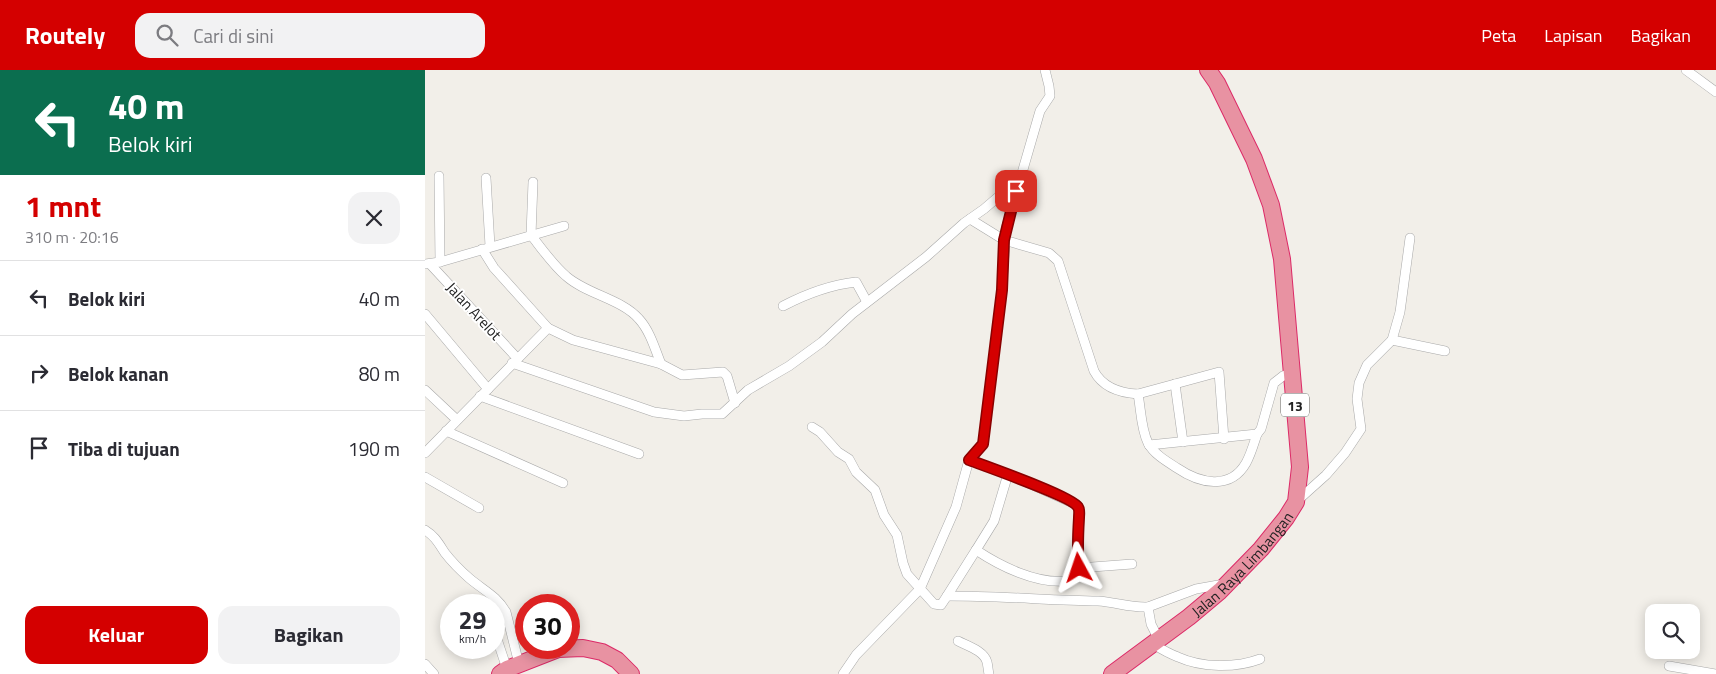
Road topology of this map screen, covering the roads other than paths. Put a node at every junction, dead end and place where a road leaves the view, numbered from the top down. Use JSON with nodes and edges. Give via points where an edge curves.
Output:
{"nodes":[{"id":1,"x":1045,"y":70,"type":"edge"},
{"id":2,"x":1209,"y":70,"type":"edge"},
{"id":3,"x":1686,"y":70,"type":"edge"},
{"id":4,"x":1716,"y":92,"type":"edge"},
{"id":5,"x":439,"y":176,"type":"dead end"},
{"id":6,"x":487,"y":178,"type":"dead end"},
{"id":7,"x":1019,"y":180,"type":"junction"},
{"id":8,"x":533,"y":182,"type":"dead end"},
{"id":9,"x":970,"y":219,"type":"junction"},
{"id":10,"x":564,"y":226,"type":"dead end"},
{"id":11,"x":531,"y":236,"type":"junction"},
{"id":12,"x":1410,"y":238,"type":"dead end"},
{"id":13,"x":1004,"y":240,"type":"junction"},
{"id":14,"x":486,"y":248,"type":"junction"},
{"id":15,"x":440,"y":262,"type":"junction"},
{"id":16,"x":428,"y":264,"type":"edge"},
{"id":17,"x":867,"y":302,"type":"junction"},
{"id":18,"x":783,"y":306,"type":"dead end"},
{"id":19,"x":425,"y":314,"type":"edge"},
{"id":20,"x":548,"y":328,"type":"junction"},
{"id":21,"x":1392,"y":340,"type":"junction"},
{"id":22,"x":1445,"y":351,"type":"dead end"},
{"id":23,"x":515,"y":361,"type":"junction"},
{"id":24,"x":661,"y":364,"type":"junction"},
{"id":25,"x":1293,"y":372,"type":"junction"},
{"id":26,"x":1175,"y":384,"type":"junction"},
{"id":27,"x":488,"y":388,"type":"junction"},
{"id":28,"x":425,"y":390,"type":"edge"},
{"id":29,"x":1138,"y":394,"type":"junction"},
{"id":30,"x":480,"y":396,"type":"junction"},
{"id":31,"x":735,"y":403,"type":"junction"},
{"id":32,"x":457,"y":420,"type":"junction"},
{"id":33,"x":812,"y":427,"type":"dead end"},
{"id":34,"x":446,"y":431,"type":"junction"},
{"id":35,"x":1257,"y":434,"type":"junction"},
{"id":36,"x":1224,"y":439,"type":"junction"},
{"id":37,"x":1183,"y":442,"type":"junction"},
{"id":38,"x":1149,"y":446,"type":"junction"},
{"id":39,"x":425,"y":453,"type":"edge"},
{"id":40,"x":639,"y":454,"type":"dead end"},
{"id":41,"x":969,"y":460,"type":"junction"},
{"id":42,"x":1008,"y":474,"type":"junction"},
{"id":43,"x":425,"y":477,"type":"edge"},
{"id":44,"x":563,"y":483,"type":"dead end"},
{"id":45,"x":1296,"y":502,"type":"junction"},
{"id":46,"x":479,"y":508,"type":"dead end"},
{"id":47,"x":425,"y":530,"type":"edge"},
{"id":48,"x":976,"y":550,"type":"junction"},
{"id":49,"x":1132,"y":564,"type":"dead end"},
{"id":50,"x":1079,"y":568,"type":"junction"},
{"id":51,"x":1227,"y":584,"type":"junction"},
{"id":52,"x":920,"y":589,"type":"junction"},
{"id":53,"x":491,"y":594,"type":"edge"},
{"id":54,"x":947,"y":596,"type":"junction"},
{"id":55,"x":1148,"y":607,"type":"junction"},
{"id":56,"x":505,"y":611,"type":"edge"},
{"id":57,"x":958,"y":641,"type":"dead end"},
{"id":58,"x":1156,"y":642,"type":"junction"},
{"id":59,"x":1261,"y":659,"type":"dead end"},
{"id":60,"x":425,"y":664,"type":"edge"},
{"id":61,"x":1669,"y":666,"type":"dead end"},
{"id":62,"x":509,"y":669,"type":"edge"},
{"id":63,"x":434,"y":674,"type":"edge"},
{"id":64,"x":631,"y":674,"type":"edge"},
{"id":65,"x":843,"y":674,"type":"edge"},
{"id":66,"x":989,"y":674,"type":"edge"},
{"id":67,"x":1112,"y":674,"type":"edge"},
{"id":68,"x":1716,"y":674,"type":"edge"}],
"edges":[{"from":1,"to":7,"type":"street","via":[[1050,96],[1040,111]]},
{"from":2,"to":25,"type":"highway","name":"Jalan Raya Limbangan","number":"13","via":[[1254,159],[1271,205],[1282,259]]},
{"from":3,"to":4,"type":"street"},
{"from":5,"to":15,"type":"street"},
{"from":6,"to":14,"type":"street"},
{"from":7,"to":9,"type":"street"},
{"from":7,"to":13,"type":"street"},
{"from":8,"to":11,"type":"street"},
{"from":9,"to":13,"type":"street"},
{"from":9,"to":17,"type":"street"},
{"from":10,"to":11,"type":"street"},
{"from":11,"to":14,"type":"street"},
{"from":11,"to":24,"type":"street","via":[[567,278],[639,318]]},
{"from":12,"to":21,"type":"street"},
{"from":13,"to":29,"type":"street","via":[[1054,256],[1097,376],[1114,390]]},
{"from":13,"to":41,"type":"street","via":[[1002,290],[985,436],[983,444]]},
{"from":14,"to":15,"type":"street"},
{"from":14,"to":20,"type":"street","via":[[494,268]]},
{"from":15,"to":16,"type":"street"},
{"from":16,"to":23,"type":"street","name":"Jalan Arelot"},
{"from":17,"to":18,"type":"street","via":[[856,282],[807,294]]},
{"from":17,"to":31,"type":"street","via":[[822,342],[748,390]]},
{"from":19,"to":27,"type":"street"},
{"from":20,"to":23,"type":"street"},
{"from":20,"to":24,"type":"street","via":[[573,340]]},
{"from":21,"to":22,"type":"street"},
{"from":21,"to":45,"type":"street","via":[[1367,365],[1359,383],[1357,399],[1361,429],[1325,476]]},
{"from":23,"to":27,"type":"street"},
{"from":23,"to":31,"type":"street","via":[[654,412],[684,416],[720,415]]},
{"from":24,"to":31,"type":"street","via":[[685,376],[723,372]]},
{"from":25,"to":35,"type":"street","via":[[1274,383]]},
{"from":25,"to":45,"type":"highway","name":"Jalan Raya Limbangan","number":"13","via":[[1300,467]]},
{"from":26,"to":29,"type":"street"},
{"from":26,"to":36,"type":"street","via":[[1219,372]]},
{"from":26,"to":37,"type":"street"},
{"from":27,"to":30,"type":"street"},
{"from":28,"to":32,"type":"street"},
{"from":29,"to":38,"type":"street"},
{"from":30,"to":32,"type":"street"},
{"from":30,"to":40,"type":"street"},
{"from":32,"to":34,"type":"street"},
{"from":33,"to":52,"type":"street","via":[[849,459],[856,472],[875,490],[884,515],[897,535],[907,574]]},
{"from":34,"to":39,"type":"street"},
{"from":34,"to":44,"type":"street"},
{"from":35,"to":36,"type":"street"},
{"from":35,"to":38,"type":"street","via":[[1247,462],[1232,477],[1220,481],[1197,479]]},
{"from":36,"to":37,"type":"street"},
{"from":37,"to":38,"type":"street"},
{"from":41,"to":42,"type":"street"},
{"from":41,"to":52,"type":"street","via":[[956,507]]},
{"from":42,"to":48,"type":"street","via":[[994,521]]},
{"from":42,"to":50,"type":"street","via":[[1079,507]]},
{"from":43,"to":46,"type":"street"},
{"from":45,"to":51,"type":"highway","name":"Jalan Raya Limbangan","number":"13","via":[[1275,533]]},
{"from":47,"to":53,"type":"street","via":[[469,578]]},
{"from":48,"to":50,"type":"street","via":[[1022,573],[1059,582],[1066,581]]},
{"from":48,"to":54,"type":"street"},
{"from":49,"to":50,"type":"street"},
{"from":51,"to":55,"type":"street","via":[[1196,589]]},
{"from":51,"to":58,"type":"highway","name":"Jalan Raya Limbangan","number":"13"},
{"from":52,"to":54,"type":"street","via":[[937,606]]},
{"from":52,"to":65,"type":"street","via":[[856,655]]},
{"from":54,"to":55,"type":"street","via":[[1099,601]]},
{"from":55,"to":58,"type":"street"},
{"from":56,"to":62,"type":"street"},
{"from":57,"to":66,"type":"street","via":[[984,657]]},
{"from":58,"to":59,"type":"street","via":[[1177,657],[1202,664],[1244,664]]},
{"from":58,"to":67,"type":"highway","name":"Jalan Raya Limbangan","number":"13"},
{"from":60,"to":63,"type":"street"},
{"from":61,"to":68,"type":"street"},
{"from":62,"to":64,"type":"highway","via":[[557,649],[583,648],[602,652],[617,660]]}]}
